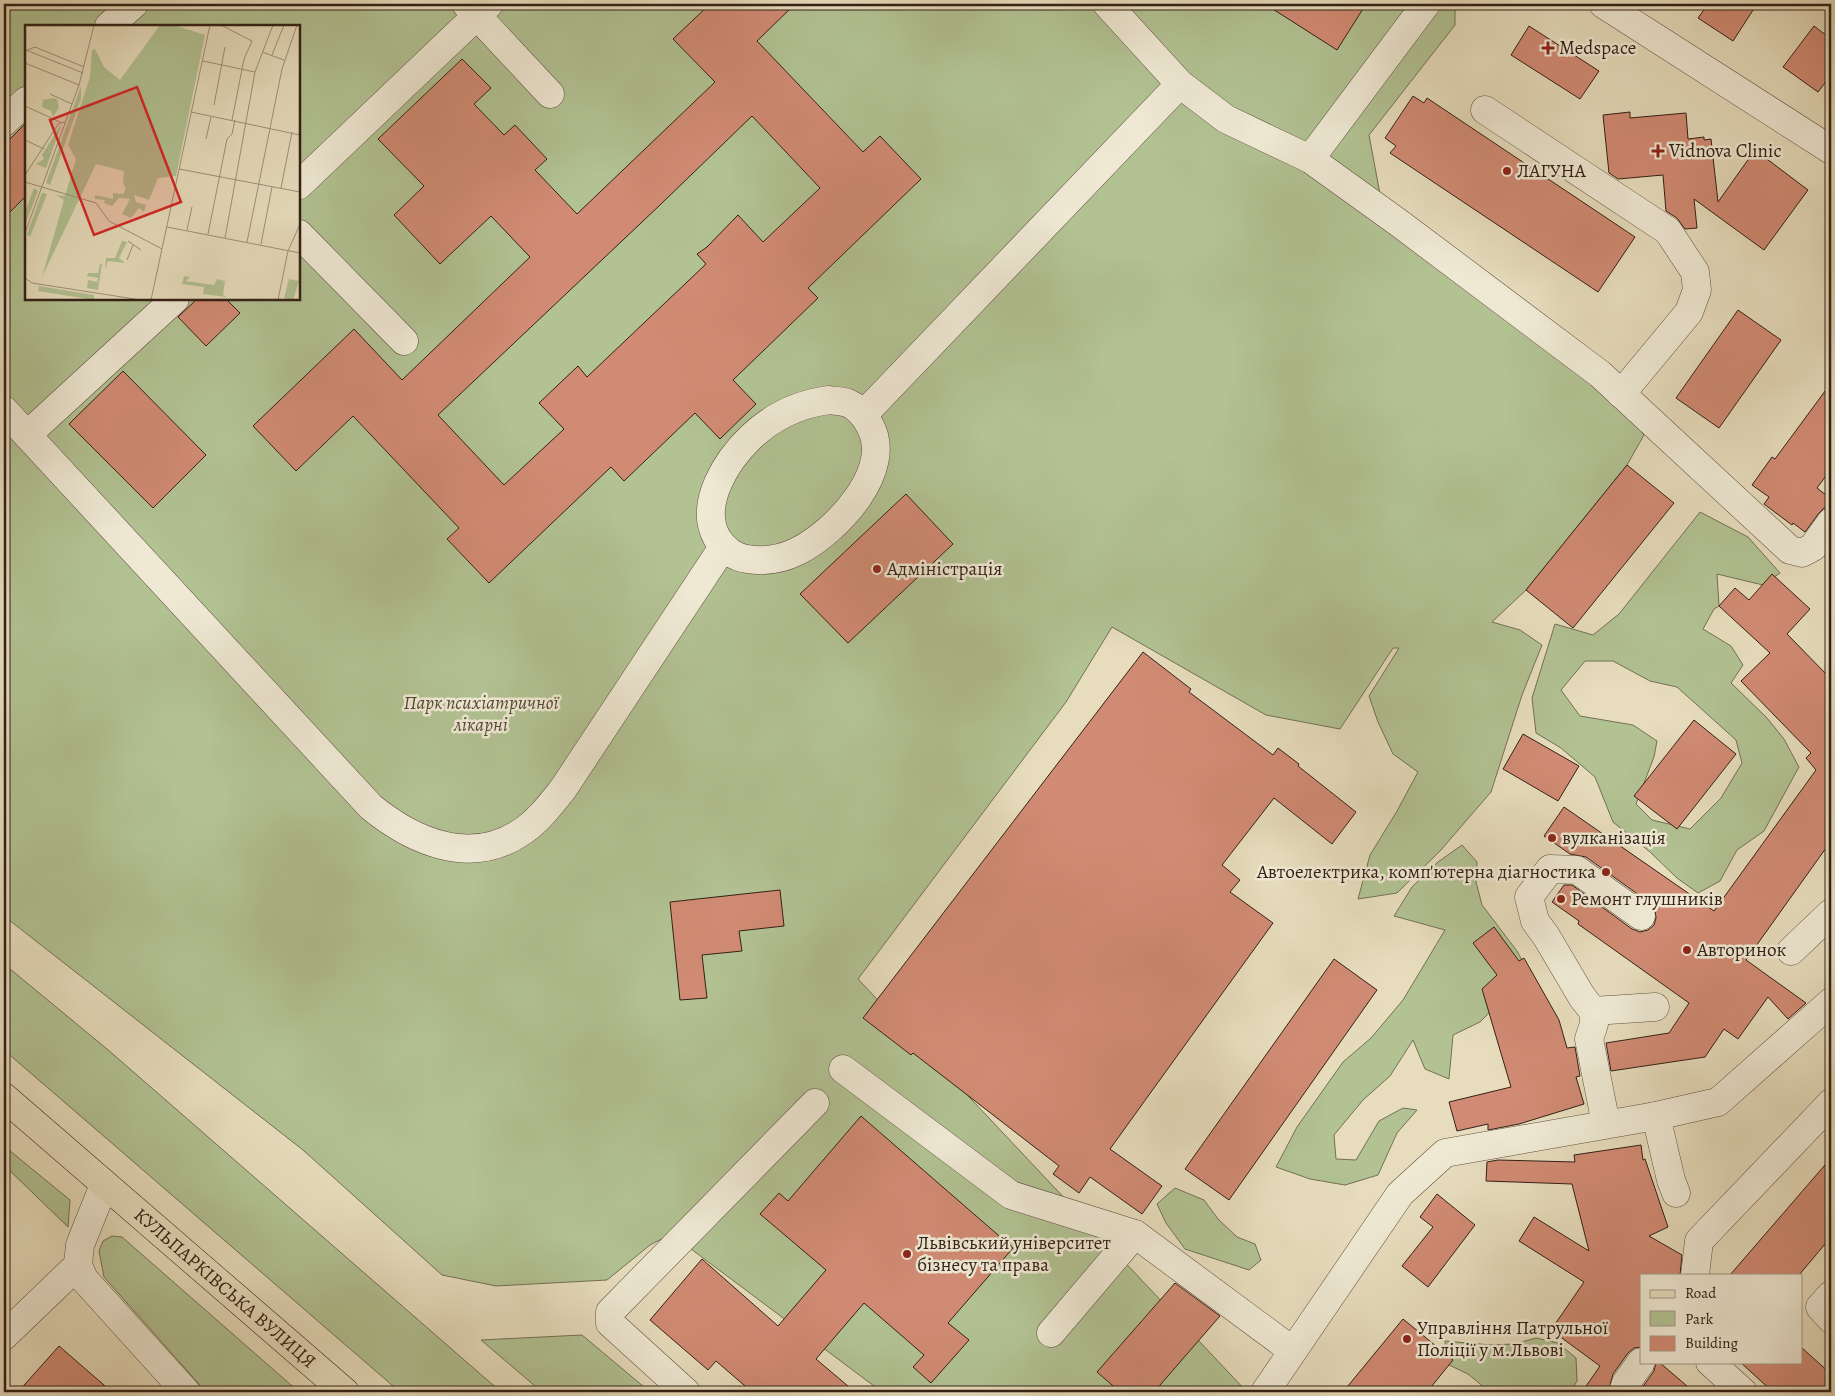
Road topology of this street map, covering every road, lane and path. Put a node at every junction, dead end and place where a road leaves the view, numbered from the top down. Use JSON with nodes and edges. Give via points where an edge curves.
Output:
{"nodes":[{"id":1,"x":134,"y":4,"type":"edge"},
{"id":2,"x":1107,"y":4,"type":"edge"},
{"id":3,"x":1426,"y":4,"type":"edge"},
{"id":4,"x":1603,"y":4,"type":"edge"},
{"id":5,"x":478,"y":8,"type":"edge"},
{"id":6,"x":111,"y":25,"type":"edge"},
{"id":7,"x":1180,"y":84,"type":"junction"},
{"id":8,"x":550,"y":94,"type":"dead end"},
{"id":9,"x":25,"y":103,"type":"edge"},
{"id":10,"x":1485,"y":110,"type":"dead end"},
{"id":11,"x":4,"y":122,"type":"edge"},
{"id":12,"x":1831,"y":150,"type":"edge"},
{"id":13,"x":1310,"y":159,"type":"junction"},
{"id":14,"x":300,"y":184,"type":"edge"},
{"id":15,"x":300,"y":235,"type":"edge"},
{"id":16,"x":174,"y":300,"type":"edge"},
{"id":17,"x":404,"y":342,"type":"dead end"},
{"id":18,"x":1622,"y":394,"type":"junction"},
{"id":19,"x":4,"y":410,"type":"edge"},
{"id":20,"x":864,"y":414,"type":"junction"},
{"id":21,"x":27,"y":435,"type":"junction"},
{"id":22,"x":1831,"y":522,"type":"edge"},
{"id":23,"x":723,"y":548,"type":"junction"},
{"id":24,"x":1831,"y":913,"type":"edge"},
{"id":25,"x":1641,"y":916,"type":"dead end"},
{"id":26,"x":1791,"y":951,"type":"dead end"},
{"id":27,"x":1831,"y":1002,"type":"edge"},
{"id":28,"x":1655,"y":1007,"type":"dead end"},
{"id":29,"x":1593,"y":1012,"type":"junction"},
{"id":30,"x":844,"y":1069,"type":"dead end"},
{"id":31,"x":4,"y":1097,"type":"edge"},
{"id":32,"x":815,"y":1103,"type":"dead end"},
{"id":33,"x":1831,"y":1103,"type":"edge"},
{"id":34,"x":1656,"y":1116,"type":"junction"},
{"id":35,"x":1606,"y":1124,"type":"junction"},
{"id":36,"x":104,"y":1185,"type":"junction"},
{"id":37,"x":1676,"y":1193,"type":"dead end"},
{"id":38,"x":1135,"y":1234,"type":"junction"},
{"id":39,"x":78,"y":1264,"type":"junction"},
{"id":40,"x":1695,"y":1274,"type":"edge"},
{"id":41,"x":1831,"y":1295,"type":"edge"},
{"id":42,"x":1831,"y":1319,"type":"edge"},
{"id":43,"x":1051,"y":1333,"type":"dead end"},
{"id":44,"x":4,"y":1336,"type":"edge"},
{"id":45,"x":1293,"y":1351,"type":"junction"},
{"id":46,"x":1640,"y":1363,"type":"edge"},
{"id":47,"x":1712,"y":1364,"type":"edge"},
{"id":48,"x":186,"y":1392,"type":"edge"},
{"id":49,"x":345,"y":1392,"type":"edge"},
{"id":50,"x":686,"y":1392,"type":"edge"},
{"id":51,"x":1265,"y":1392,"type":"edge"},
{"id":52,"x":1623,"y":1392,"type":"edge"},
{"id":53,"x":1743,"y":1392,"type":"edge"}],
"edges":[{"from":1,"to":6,"type":"street"},
{"from":2,"to":7,"type":"street"},
{"from":3,"to":13,"type":"street"},
{"from":4,"to":12,"type":"street"},
{"from":5,"to":8,"type":"street"},
{"from":5,"to":14,"type":"street"},
{"from":7,"to":13,"type":"street","via":[[1226,119]]},
{"from":7,"to":20,"type":"street"},
{"from":9,"to":11,"type":"street"},
{"from":10,"to":18,"type":"street","via":[[1668,230],[1695,272],[1697,290],[1689,312]]},
{"from":13,"to":18,"type":"street","via":[[1600,374]]},
{"from":15,"to":17,"type":"street"},
{"from":16,"to":21,"type":"street"},
{"from":18,"to":22,"type":"street","via":[[1790,550],[1802,554],[1813,547]]},
{"from":19,"to":21,"type":"street"},
{"from":20,"to":23,"type":"street","via":[[873,430],[875,450],[872,469],[851,508],[835,525],[817,540],[778,558],[758,561],[739,558]]},
{"from":20,"to":23,"type":"street","via":[[848,403],[829,400],[809,403],[789,410],[751,436],[723,472],[715,492],[711,512],[714,531]]},
{"from":21,"to":23,"type":"street","via":[[371,806],[411,834],[458,848],[476,848],[508,840],[550,806]]},
{"from":24,"to":26,"type":"street"},
{"from":25,"to":29,"type":"street","via":[[1577,870],[1550,869],[1529,897],[1535,921]]},
{"from":27,"to":34,"type":"street","via":[[1718,1102]]},
{"from":28,"to":29,"type":"street"},
{"from":29,"to":35,"type":"street","via":[[1594,1024],[1589,1039]]},
{"from":30,"to":38,"type":"street","via":[[1010,1195]]},
{"from":31,"to":36,"type":"main road","name":"КУЛЬПАРКІВСЬКА ВУЛИЦЯ"},
{"from":32,"to":50,"type":"street","via":[[610,1312],[610,1323]]},
{"from":33,"to":40,"type":"street","via":[[1699,1241]]},
{"from":34,"to":35,"type":"street"},
{"from":34,"to":37,"type":"street"},
{"from":35,"to":45,"type":"street","via":[[1445,1153],[1400,1194]]},
{"from":36,"to":39,"type":"street","via":[[80,1245]]},
{"from":36,"to":49,"type":"main road","name":"КУЛЬПАРКІВСЬКА ВУЛИЦЯ"},
{"from":38,"to":43,"type":"street"},
{"from":38,"to":45,"type":"street"},
{"from":39,"to":44,"type":"street"},
{"from":39,"to":48,"type":"street","via":[[84,1279]]},
{"from":41,"to":42,"type":"street","via":[[1820,1307]]},
{"from":45,"to":51,"type":"street"},
{"from":46,"to":52,"type":"street"},
{"from":47,"to":53,"type":"street"}]}
